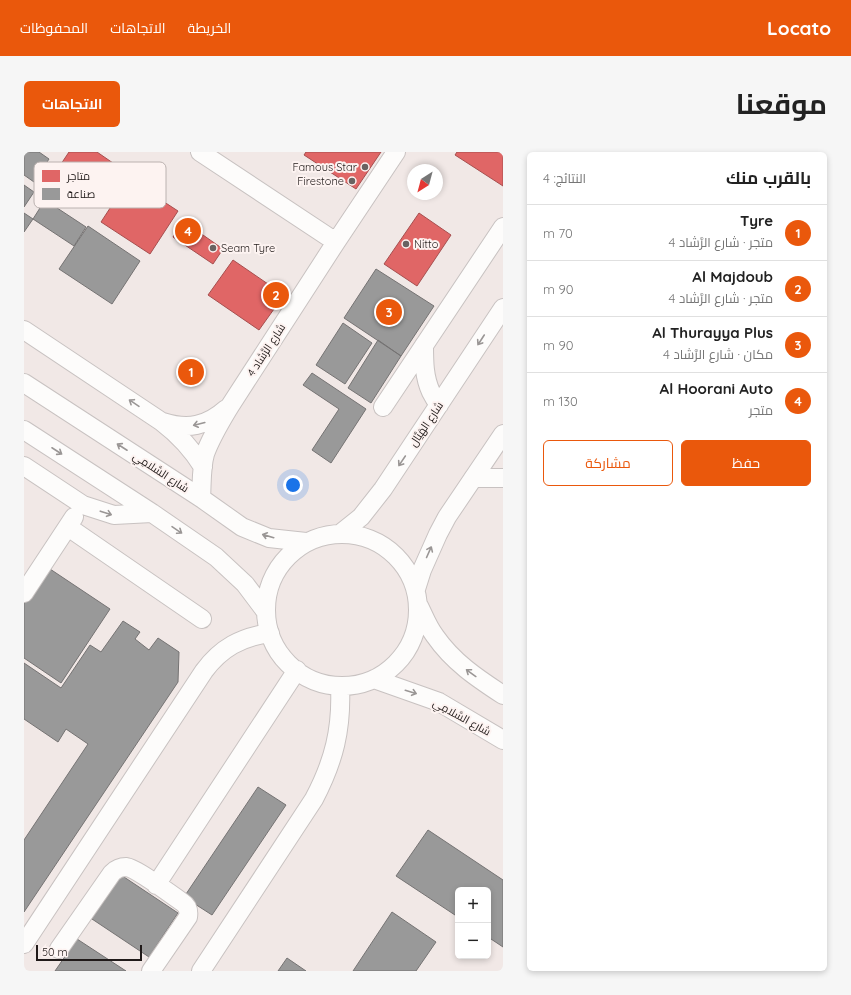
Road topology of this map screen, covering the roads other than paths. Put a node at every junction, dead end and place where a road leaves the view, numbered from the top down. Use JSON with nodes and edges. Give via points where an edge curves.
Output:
{"nodes":[{"id":1,"x":200,"y":152,"type":"edge"},
{"id":2,"x":396,"y":152,"type":"edge"},
{"id":3,"x":503,"y":227,"type":"edge"},
{"id":4,"x":336,"y":242,"type":"junction"},
{"id":5,"x":503,"y":308,"type":"edge"},
{"id":6,"x":24,"y":330,"type":"edge"},
{"id":7,"x":424,"y":345,"type":"junction"},
{"id":8,"x":402,"y":379,"type":"junction"},
{"id":9,"x":24,"y":383,"type":"edge"},
{"id":10,"x":439,"y":405,"type":"junction"},
{"id":11,"x":230,"y":406,"type":"junction"},
{"id":12,"x":383,"y":407,"type":"dead end"},
{"id":13,"x":162,"y":422,"type":"junction"},
{"id":14,"x":24,"y":430,"type":"edge"},
{"id":15,"x":503,"y":434,"type":"edge"},
{"id":16,"x":24,"y":466,"type":"edge"},
{"id":17,"x":203,"y":467,"type":"junction"},
{"id":18,"x":473,"y":478,"type":"junction"},
{"id":19,"x":503,"y":478,"type":"edge"},
{"id":20,"x":201,"y":498,"type":"junction"},
{"id":21,"x":82,"y":505,"type":"junction"},
{"id":22,"x":152,"y":513,"type":"junction"},
{"id":23,"x":68,"y":527,"type":"junction"},
{"id":24,"x":342,"y":533,"type":"junction"},
{"id":25,"x":306,"y":542,"type":"junction"},
{"id":26,"x":24,"y":593,"type":"edge"},
{"id":27,"x":417,"y":596,"type":"junction"},
{"id":28,"x":266,"y":612,"type":"junction"},
{"id":29,"x":202,"y":619,"type":"dead end"},
{"id":30,"x":270,"y":634,"type":"junction"},
{"id":31,"x":297,"y":670,"type":"junction"},
{"id":32,"x":374,"y":679,"type":"junction"},
{"id":33,"x":340,"y":686,"type":"junction"},
{"id":34,"x":503,"y":695,"type":"edge"},
{"id":35,"x":501,"y":742,"type":"edge"},
{"id":36,"x":156,"y":885,"type":"junction"},
{"id":37,"x":24,"y":944,"type":"edge"},
{"id":38,"x":59,"y":949,"type":"dead end"},
{"id":39,"x":151,"y":971,"type":"edge"},
{"id":40,"x":202,"y":971,"type":"edge"}],
"edges":[{"from":1,"to":4,"type":"street"},
{"from":2,"to":4,"type":"street","name":"شارع الرَّشاد 4"},
{"from":3,"to":7,"type":"street"},
{"from":4,"to":11,"type":"street","name":"شارع الرَّشاد 4"},
{"from":5,"to":10,"type":"street","name":"شارع الهَيَّال","one_way":true},
{"from":13,"to":6,"type":"street","one_way":true},
{"from":7,"to":8,"type":"street"},
{"from":7,"to":10,"type":"street","via":[[426,377]]},
{"from":8,"to":10,"type":"street","via":[[422,390]]},
{"from":8,"to":12,"type":"street"},
{"from":20,"to":9,"type":"street","name":"شارع السَّلامِي","one_way":true},
{"from":10,"to":24,"type":"street","name":"شارع الهَيَّال","one_way":true,"via":[[383,490],[361,516]]},
{"from":11,"to":13,"type":"street","one_way":true,"via":[[210,421],[198,425],[180,426]]},
{"from":11,"to":17,"type":"street","name":"شارع الرَّشاد 4","via":[[211,440]]},
{"from":13,"to":17,"type":"street","via":[[177,433]]},
{"from":14,"to":22,"type":"street","one_way":true},
{"from":15,"to":18,"type":"street"},
{"from":16,"to":21,"type":"street"},
{"from":17,"to":20,"type":"street","name":"شارع الرَّشاد 4"},
{"from":18,"to":19,"type":"street"},
{"from":27,"to":18,"type":"street","one_way":true,"via":[[422,570],[438,534]]},
{"from":25,"to":20,"type":"street","name":"شارع السَّلامِي","one_way":true,"via":[[269,538],[242,527]]},
{"from":21,"to":22,"type":"street","one_way":true,"via":[[114,515]]},
{"from":21,"to":23,"type":"street"},
{"from":22,"to":28,"type":"street","one_way":true,"via":[[216,557],[246,584]]},
{"from":23,"to":26,"type":"street"},
{"from":23,"to":29,"type":"street"},
{"from":24,"to":25,"type":"street"},
{"from":24,"to":27,"type":"street","via":[[380,543],[395,555],[408,571]]},
{"from":25,"to":28,"type":"street","via":[[289,554],[276,571],[268,591]]},
{"from":27,"to":32,"type":"street","via":[[418,619],[413,638],[404,655],[390,669]]},
{"from":34,"to":27,"type":"street","one_way":true,"via":[[469,672],[444,649],[425,620]]},
{"from":28,"to":30,"type":"street"},
{"from":30,"to":31,"type":"street","via":[[278,650]]},
{"from":30,"to":37,"type":"street","via":[[237,642],[210,662]]},
{"from":31,"to":33,"type":"street","via":[[304,676],[322,683]]},
{"from":31,"to":36,"type":"street"},
{"from":32,"to":33,"type":"street"},
{"from":32,"to":35,"type":"street","name":"شارع السَّلامِي","one_way":true,"via":[[439,702]]},
{"from":33,"to":40,"type":"street","via":[[341,705],[336,744],[323,781],[314,799]]},
{"from":36,"to":38,"type":"street","via":[[132,868],[116,870]]},
{"from":36,"to":39,"type":"street","via":[[186,905],[189,913]]}]}
